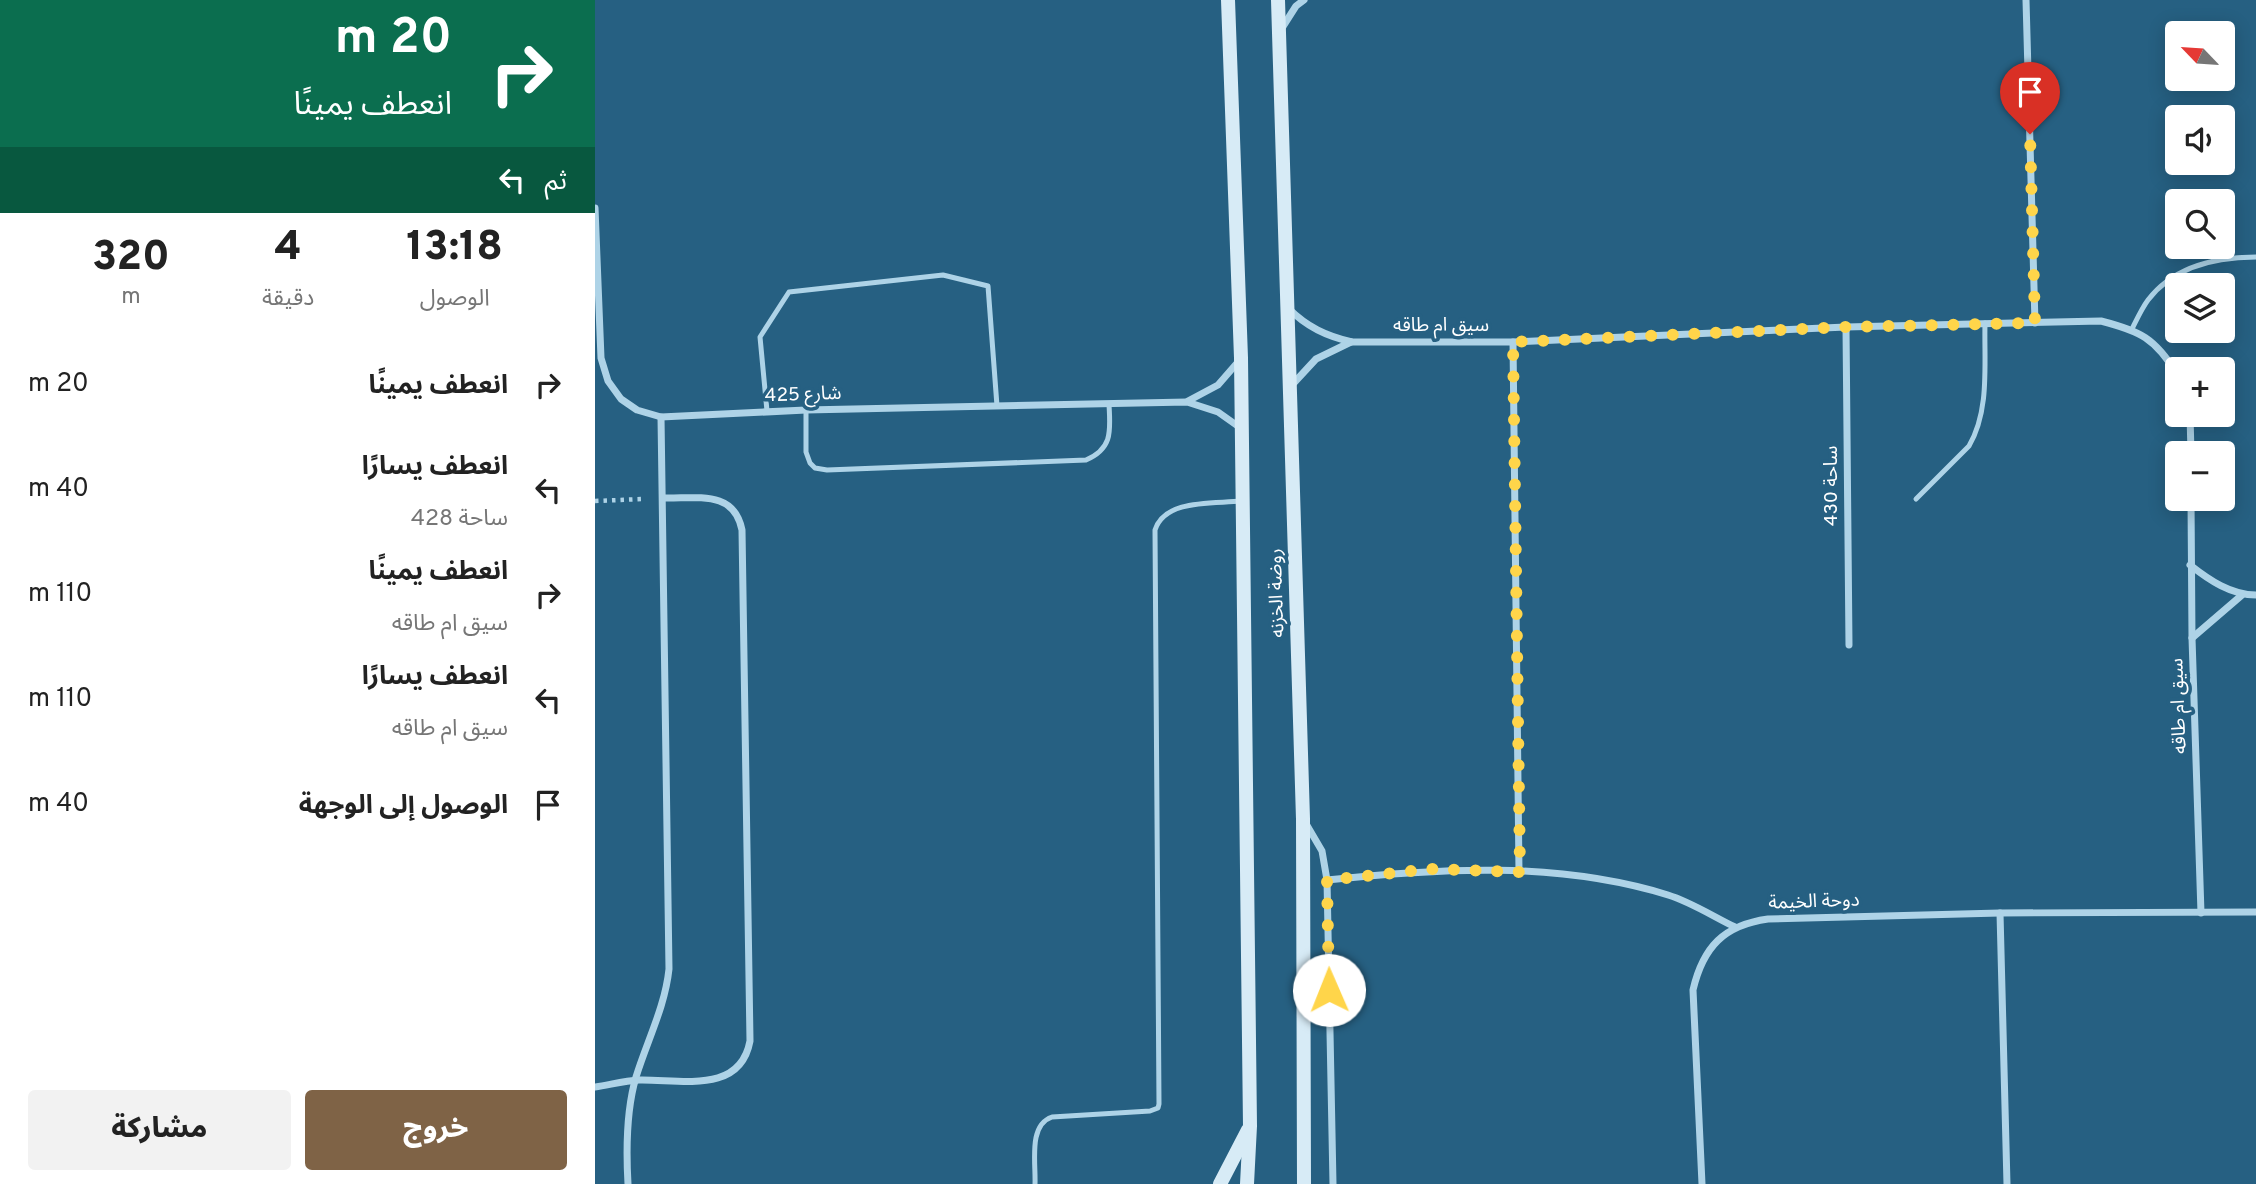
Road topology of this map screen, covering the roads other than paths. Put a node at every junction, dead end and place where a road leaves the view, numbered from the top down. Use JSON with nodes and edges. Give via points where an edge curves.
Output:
{"nodes":[{"id":1,"x":1228,"y":0,"type":"edge"},
{"id":2,"x":1278,"y":0,"type":"edge"},
{"id":3,"x":1304,"y":0,"type":"edge"},
{"id":4,"x":2027,"y":0,"type":"edge"},
{"id":5,"x":1279,"y":36,"type":"junction"},
{"id":6,"x":595,"y":208,"type":"edge"},
{"id":7,"x":2256,"y":257,"type":"edge"},
{"id":8,"x":1288,"y":307,"type":"junction"},
{"id":9,"x":1985,"y":323,"type":"junction"},
{"id":10,"x":2035,"y":323,"type":"junction"},
{"id":11,"x":1846,"y":327,"type":"junction"},
{"id":12,"x":2132,"y":329,"type":"junction"},
{"id":13,"x":1352,"y":342,"type":"junction"},
{"id":14,"x":1513,"y":342,"type":"junction"},
{"id":15,"x":1241,"y":358,"type":"junction"},
{"id":16,"x":2165,"y":358,"type":"edge"},
{"id":17,"x":1290,"y":388,"type":"junction"},
{"id":18,"x":1187,"y":402,"type":"junction"},
{"id":19,"x":1109,"y":404,"type":"junction"},
{"id":20,"x":997,"y":406,"type":"junction"},
{"id":21,"x":806,"y":410,"type":"junction"},
{"id":22,"x":767,"y":411,"type":"junction"},
{"id":23,"x":661,"y":417,"type":"junction"},
{"id":24,"x":1242,"y":429,"type":"junction"},
{"id":25,"x":663,"y":498,"type":"junction"},
{"id":26,"x":1916,"y":499,"type":"dead end"},
{"id":27,"x":1243,"y":501,"type":"junction"},
{"id":28,"x":2191,"y":511,"type":"edge"},
{"id":29,"x":2190,"y":565,"type":"junction"},
{"id":30,"x":2242,"y":595,"type":"junction"},
{"id":31,"x":2256,"y":595,"type":"edge"},
{"id":32,"x":2192,"y":638,"type":"junction"},
{"id":33,"x":1849,"y":645,"type":"dead end"},
{"id":34,"x":1303,"y":819,"type":"junction"},
{"id":35,"x":1520,"y":872,"type":"junction"},
{"id":36,"x":1327,"y":880,"type":"junction"},
{"id":37,"x":2256,"y":912,"type":"edge"},
{"id":38,"x":2000,"y":913,"type":"junction"},
{"id":39,"x":2201,"y":913,"type":"junction"},
{"id":40,"x":1735,"y":927,"type":"junction"},
{"id":41,"x":635,"y":1080,"type":"junction"},
{"id":42,"x":595,"y":1087,"type":"edge"},
{"id":43,"x":1250,"y":1126,"type":"junction"},
{"id":44,"x":628,"y":1184,"type":"edge"},
{"id":45,"x":1035,"y":1184,"type":"edge"},
{"id":46,"x":1220,"y":1184,"type":"edge"},
{"id":47,"x":1247,"y":1184,"type":"edge"},
{"id":48,"x":1304,"y":1184,"type":"edge"},
{"id":49,"x":1333,"y":1184,"type":"edge"},
{"id":50,"x":1702,"y":1184,"type":"edge"},
{"id":51,"x":2007,"y":1184,"type":"edge"}],
"edges":[{"from":1,"to":15,"type":"street","name":"روضة الخزنه"},
{"from":2,"to":5,"type":"street","name":"روضة الخزنه"},
{"from":3,"to":5,"type":"street"},
{"from":4,"to":10,"type":"street"},
{"from":5,"to":8,"type":"street","name":"روضة الخزنه"},
{"from":6,"to":23,"type":"street","name":"شارع 425","via":[[601,358],[608,381],[621,399],[637,410]]},
{"from":7,"to":12,"type":"lane","via":[[2210,261],[2176,276],[2148,300]]},
{"from":8,"to":13,"type":"street","name":"سيق ام طاقه","via":[[1316,330]]},
{"from":8,"to":17,"type":"street","name":"روضة الخزنه"},
{"from":9,"to":10,"type":"street","name":"سيق ام طاقه"},
{"from":9,"to":11,"type":"street","name":"سيق ام طاقه"},
{"from":9,"to":26,"type":"lane","via":[[1983,408],[1976,436]]},
{"from":10,"to":12,"type":"street","name":"سيق ام طاقه","via":[[2101,321]]},
{"from":11,"to":14,"type":"street","name":"سيق ام طاقه"},
{"from":11,"to":33,"type":"street","name":"ساحة 430"},
{"from":12,"to":16,"type":"street","name":"سيق ام طاقه","via":[[2152,341]]},
{"from":13,"to":14,"type":"street","name":"سيق ام طاقه"},
{"from":13,"to":17,"type":"street","name":"سيق ام طاقه","via":[[1317,359]]},
{"from":14,"to":35,"type":"street"},
{"from":15,"to":18,"type":"street","name":"شارع 425","via":[[1218,385]]},
{"from":15,"to":24,"type":"street","name":"روضة الخزنه"},
{"from":17,"to":34,"type":"street","name":"روضة الخزنه"},
{"from":18,"to":19,"type":"street","name":"شارع 425"},
{"from":18,"to":24,"type":"street","name":"شارع 425","via":[[1218,412]]},
{"from":19,"to":20,"type":"street","name":"شارع 425"},
{"from":19,"to":21,"type":"lane","via":[[1108,441],[1086,460],[827,470],[815,468],[807,458]]},
{"from":20,"to":21,"type":"street","name":"شارع 425"},
{"from":20,"to":22,"type":"lane","via":[[988,286],[943,275],[789,292],[760,337]]},
{"from":21,"to":22,"type":"street","name":"شارع 425"},
{"from":22,"to":23,"type":"street","name":"شارع 425"},
{"from":23,"to":25,"type":"street"},
{"from":24,"to":27,"type":"street","name":"روضة الخزنه"},
{"from":25,"to":41,"type":"street","via":[[669,969],[661,1010]]},
{"from":25,"to":41,"type":"street","via":[[726,502],[743,530],[750,1041],[738,1070],[723,1077]]},
{"from":27,"to":43,"type":"street","name":"روضة الخزنه"},
{"from":27,"to":45,"type":"lane","via":[[1177,507],[1162,515],[1155,530],[1160,1104],[1150,1111],[1045,1119],[1036,1136]]},
{"from":28,"to":29,"type":"street","name":"سيق ام طاقه"},
{"from":29,"to":30,"type":"street"},
{"from":29,"to":32,"type":"street","name":"سيق ام طاقه"},
{"from":30,"to":31,"type":"street"},
{"from":30,"to":32,"type":"street"},
{"from":32,"to":39,"type":"street","name":"سيق ام طاقه"},
{"from":34,"to":36,"type":"street","via":[[1322,851]]},
{"from":34,"to":48,"type":"street","name":"روضة الخزنه"},
{"from":35,"to":36,"type":"street","via":[[1431,869]]},
{"from":35,"to":40,"type":"street","via":[[1604,879],[1671,895]]},
{"from":36,"to":49,"type":"street"},
{"from":37,"to":39,"type":"street","name":"دوحة الخيمة"},
{"from":38,"to":39,"type":"street","name":"دوحة الخيمة"},
{"from":38,"to":40,"type":"street","name":"دوحة الخيمة","via":[[1768,919]]},
{"from":38,"to":51,"type":"street"},
{"from":40,"to":50,"type":"street","name":"دوحة الخيمة","via":[[1707,952],[1693,990]]},
{"from":41,"to":42,"type":"street"},
{"from":41,"to":44,"type":"street","via":[[628,1125]]},
{"from":43,"to":46,"type":"street"},
{"from":43,"to":47,"type":"street","name":"روضة الخزنه"}]}
